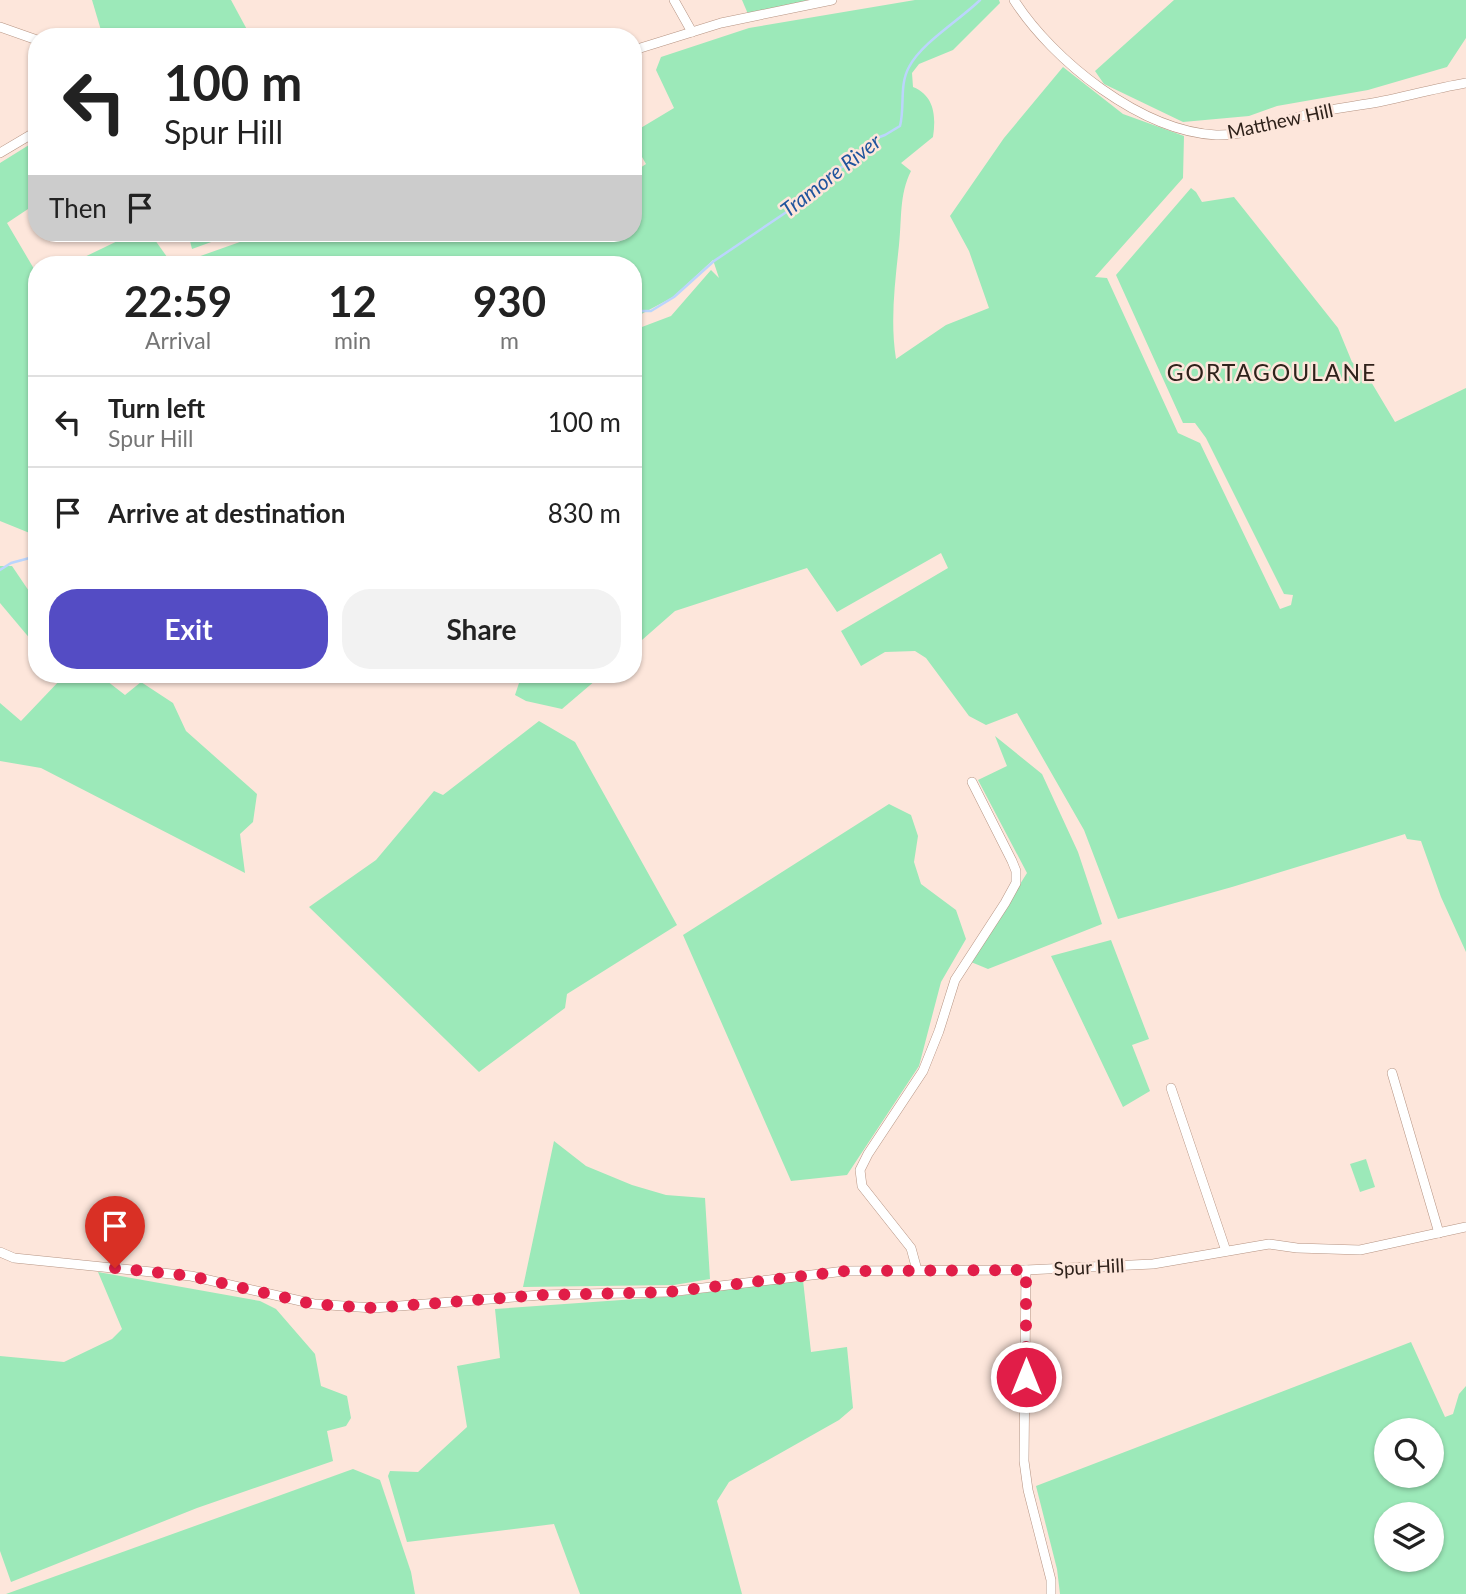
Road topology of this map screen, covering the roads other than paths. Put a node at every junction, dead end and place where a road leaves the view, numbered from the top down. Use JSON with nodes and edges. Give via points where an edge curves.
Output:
{"nodes":[{"id":1,"x":674,"y":0,"type":"edge"},
{"id":2,"x":832,"y":0,"type":"edge"},
{"id":3,"x":1014,"y":0,"type":"edge"},
{"id":4,"x":0,"y":27,"type":"edge"},
{"id":5,"x":692,"y":32,"type":"junction"},
{"id":6,"x":28,"y":37,"type":"edge"},
{"id":7,"x":642,"y":48,"type":"edge"},
{"id":8,"x":1466,"y":82,"type":"edge"},
{"id":9,"x":28,"y":136,"type":"edge"},
{"id":10,"x":0,"y":153,"type":"edge"},
{"id":11,"x":972,"y":782,"type":"dead end"},
{"id":12,"x":1392,"y":1073,"type":"dead end"},
{"id":13,"x":1171,"y":1088,"type":"dead end"},
{"id":14,"x":1466,"y":1227,"type":"edge"},
{"id":15,"x":1439,"y":1233,"type":"junction"},
{"id":16,"x":1226,"y":1251,"type":"junction"},
{"id":17,"x":0,"y":1252,"type":"edge"},
{"id":18,"x":917,"y":1270,"type":"junction"},
{"id":19,"x":1026,"y":1270,"type":"junction"},
{"id":20,"x":1051,"y":1594,"type":"edge"}],
"edges":[{"from":1,"to":5,"type":"street"},
{"from":2,"to":5,"type":"street"},
{"from":3,"to":8,"type":"street","name":"Matthew Hill","via":[[1063,57],[1112,96],[1174,125],[1215,135]]},
{"from":4,"to":6,"type":"street"},
{"from":5,"to":7,"type":"street"},
{"from":9,"to":10,"type":"street"},
{"from":11,"to":18,"type":"street","via":[[1012,861],[1016,883],[955,980],[923,1071],[860,1170],[862,1186],[911,1248]]},
{"from":12,"to":15,"type":"street"},
{"from":13,"to":16,"type":"street"},
{"from":14,"to":15,"type":"street","name":"Spur Hill"},
{"from":15,"to":16,"type":"street","name":"Spur Hill","via":[[1360,1250],[1269,1244]]},
{"from":16,"to":19,"type":"street","name":"Spur Hill","via":[[1153,1264]]},
{"from":17,"to":18,"type":"street","name":"Spur Hill","via":[[14,1258],[191,1276],[313,1304],[373,1308],[541,1295],[669,1292],[845,1271]]},
{"from":18,"to":19,"type":"street","name":"Spur Hill"},
{"from":19,"to":20,"type":"street","via":[[1024,1461]]}]}
